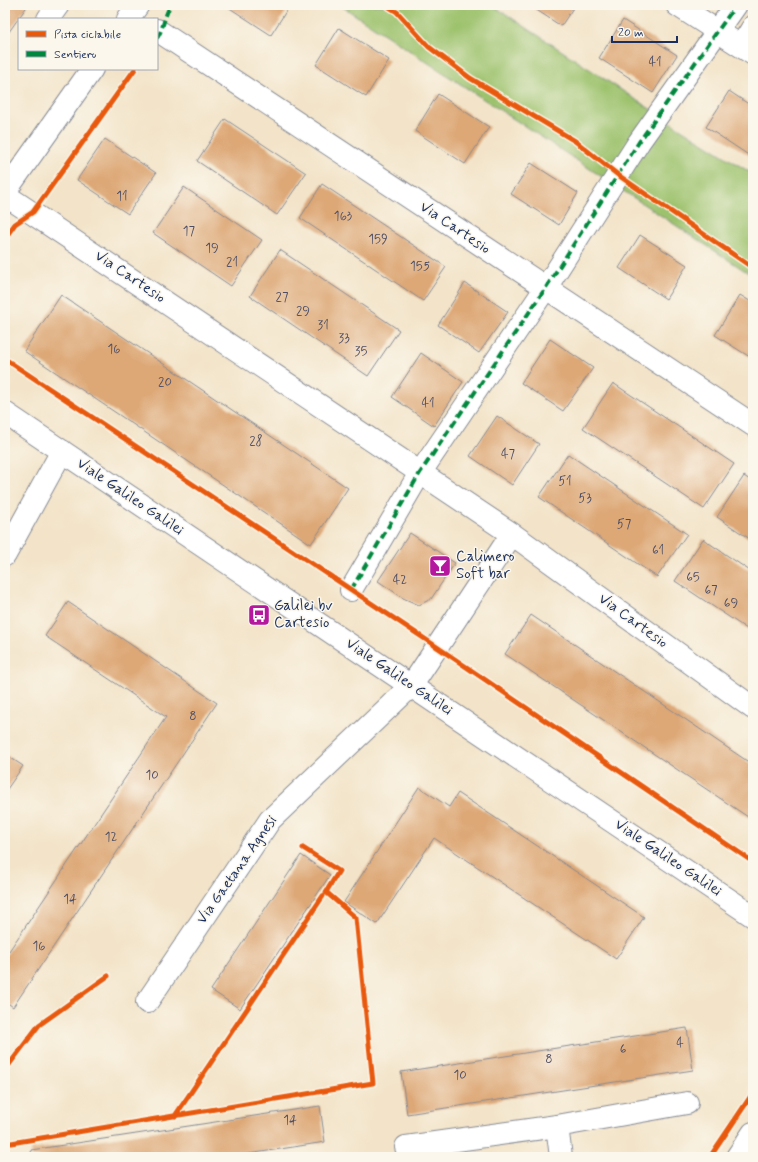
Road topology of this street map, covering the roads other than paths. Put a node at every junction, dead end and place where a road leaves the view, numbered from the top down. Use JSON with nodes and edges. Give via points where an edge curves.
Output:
{"nodes":[{"id":1,"x":58,"y":5,"type":"edge"},
{"id":2,"x":677,"y":5,"type":"edge"},
{"id":3,"x":736,"y":5,"type":"edge"},
{"id":4,"x":49,"y":18,"type":"edge"},
{"id":5,"x":753,"y":27,"type":"edge"},
{"id":6,"x":158,"y":31,"type":"edge"},
{"id":7,"x":717,"y":32,"type":"junction"},
{"id":8,"x":747,"y":50,"type":"edge"},
{"id":9,"x":91,"y":70,"type":"edge"},
{"id":10,"x":5,"y":193,"type":"edge"},
{"id":11,"x":546,"y":289,"type":"junction"},
{"id":12,"x":5,"y":412,"type":"edge"},
{"id":13,"x":753,"y":425,"type":"edge"},
{"id":14,"x":62,"y":451,"type":"junction"},
{"id":15,"x":420,"y":473,"type":"junction"},
{"id":16,"x":512,"y":534,"type":"junction"},
{"id":17,"x":5,"y":555,"type":"edge"},
{"id":18,"x":351,"y":590,"type":"dead end"},
{"id":19,"x":412,"y":685,"type":"junction"},
{"id":20,"x":753,"y":708,"type":"edge"},
{"id":21,"x":753,"y":916,"type":"edge"},
{"id":22,"x":147,"y":1002,"type":"dead end"},
{"id":23,"x":687,"y":1103,"type":"dead end"},
{"id":24,"x":557,"y":1126,"type":"junction"},
{"id":25,"x":753,"y":1133,"type":"edge"},
{"id":26,"x":406,"y":1147,"type":"dead end"},
{"id":27,"x":561,"y":1157,"type":"edge"},
{"id":28,"x":737,"y":1157,"type":"edge"}],
"edges":[{"from":1,"to":4,"type":"street"},
{"from":2,"to":7,"type":"street"},
{"from":3,"to":7,"type":"street"},
{"from":5,"to":8,"type":"street"},
{"from":6,"to":11,"type":"street","name":"Via Cartesio"},
{"from":7,"to":8,"type":"street"},
{"from":7,"to":11,"type":"street","via":[[639,142]]},
{"from":9,"to":10,"type":"street"},
{"from":10,"to":15,"type":"street","name":"Via Cartesio"},
{"from":11,"to":13,"type":"street","name":"Via Cartesio"},
{"from":11,"to":15,"type":"street"},
{"from":12,"to":14,"type":"street","name":"Viale Galileo Galilei"},
{"from":14,"to":17,"type":"street"},
{"from":14,"to":19,"type":"street","name":"Viale Galileo Galilei"},
{"from":15,"to":16,"type":"street","name":"Via Cartesio"},
{"from":15,"to":18,"type":"street"},
{"from":16,"to":19,"type":"street"},
{"from":16,"to":20,"type":"street","name":"Via Cartesio"},
{"from":19,"to":21,"type":"street","name":"Viale Galileo Galilei"},
{"from":19,"to":22,"type":"street","name":"Via Gaetana Agnesi","via":[[270,820]]},
{"from":23,"to":24,"type":"street"},
{"from":24,"to":26,"type":"street"},
{"from":24,"to":27,"type":"street"},
{"from":25,"to":28,"type":"street"}]}
